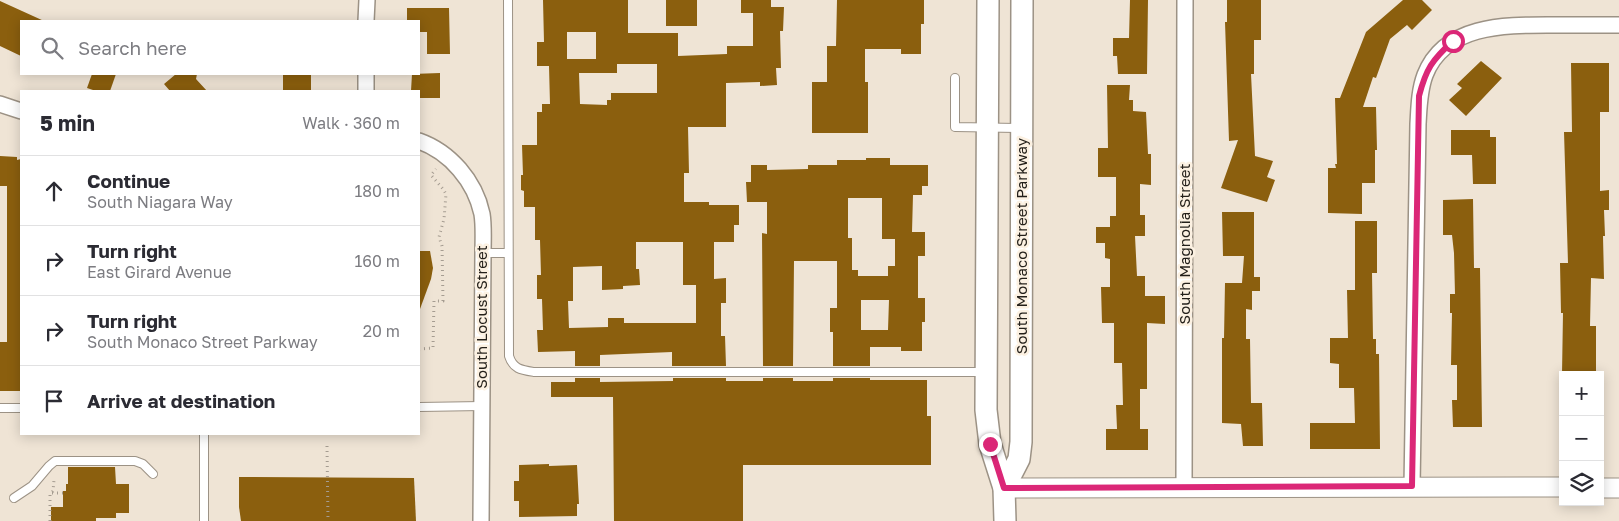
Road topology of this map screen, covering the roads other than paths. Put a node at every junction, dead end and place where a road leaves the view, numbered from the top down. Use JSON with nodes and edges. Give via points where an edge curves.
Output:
{"nodes":[{"id":1,"x":366,"y":0,"type":"edge"},
{"id":2,"x":508,"y":0,"type":"edge"},
{"id":3,"x":988,"y":0,"type":"edge"},
{"id":4,"x":1022,"y":0,"type":"edge"},
{"id":5,"x":1185,"y":0,"type":"edge"},
{"id":6,"x":366,"y":20,"type":"edge"},
{"id":7,"x":1619,"y":25,"type":"edge"},
{"id":8,"x":366,"y":75,"type":"edge"},
{"id":9,"x":955,"y":78,"type":"dead end"},
{"id":10,"x":366,"y":90,"type":"edge"},
{"id":11,"x":0,"y":104,"type":"edge"},
{"id":12,"x":20,"y":111,"type":"edge"},
{"id":13,"x":987,"y":127,"type":"junction"},
{"id":14,"x":1022,"y":128,"type":"junction"},
{"id":15,"x":420,"y":142,"type":"edge"},
{"id":16,"x":484,"y":253,"type":"junction"},
{"id":17,"x":508,"y":253,"type":"junction"},
{"id":18,"x":986,"y":372,"type":"junction"},
{"id":19,"x":482,"y":406,"type":"junction"},
{"id":20,"x":420,"y":407,"type":"edge"},
{"id":21,"x":0,"y":408,"type":"edge"},
{"id":22,"x":20,"y":408,"type":"edge"},
{"id":23,"x":204,"y":435,"type":"edge"},
{"id":24,"x":153,"y":474,"type":"dead end"},
{"id":25,"x":1412,"y":486,"type":"junction"},
{"id":26,"x":1559,"y":487,"type":"edge"},
{"id":27,"x":1004,"y":488,"type":"junction"},
{"id":28,"x":1184,"y":488,"type":"junction"},
{"id":29,"x":1604,"y":488,"type":"edge"},
{"id":30,"x":1619,"y":488,"type":"edge"},
{"id":31,"x":14,"y":498,"type":"dead end"},
{"id":32,"x":204,"y":521,"type":"edge"},
{"id":33,"x":481,"y":521,"type":"edge"},
{"id":34,"x":1005,"y":521,"type":"edge"}],
"edges":[{"from":1,"to":6,"type":"street"},
{"from":2,"to":17,"type":"lane"},
{"from":3,"to":13,"type":"main road","name":"South Monaco Street Parkway"},
{"from":4,"to":14,"type":"main road","name":"South Monaco Street Parkway"},
{"from":5,"to":28,"type":"street","name":"South Magnolia Street"},
{"from":7,"to":25,"type":"street","via":[[1510,25],[1476,30],[1453,41],[1436,56],[1425,74],[1419,96],[1418,124]]},
{"from":8,"to":10,"type":"street"},
{"from":9,"to":13,"type":"lane","via":[[955,127]]},
{"from":11,"to":12,"type":"street"},
{"from":13,"to":14,"type":"lane"},
{"from":13,"to":18,"type":"main road","name":"South Monaco Street Parkway"},
{"from":14,"to":27,"type":"main road","name":"South Monaco Street Parkway","via":[[1021,442],[1019,459]]},
{"from":15,"to":16,"type":"street","name":"South Locust Street","via":[[446,156],[465,176],[482,214]]},
{"from":16,"to":17,"type":"lane"},
{"from":16,"to":19,"type":"street","name":"South Locust Street"},
{"from":17,"to":18,"type":"lane","via":[[509,356],[512,364],[525,371]]},
{"from":18,"to":27,"type":"main road","name":"South Monaco Street Parkway","via":[[989,435]]},
{"from":19,"to":20,"type":"lane"},
{"from":19,"to":33,"type":"street","name":"South Locust Street"},
{"from":21,"to":22,"type":"lane"},
{"from":23,"to":32,"type":"lane"},
{"from":24,"to":31,"type":"lane","via":[[135,461],[55,461],[32,486]]},
{"from":25,"to":26,"type":"street"},
{"from":25,"to":28,"type":"street"},
{"from":27,"to":28,"type":"street"},
{"from":27,"to":34,"type":"main road","name":"South Monaco Street Parkway"},
{"from":29,"to":30,"type":"street"}]}
